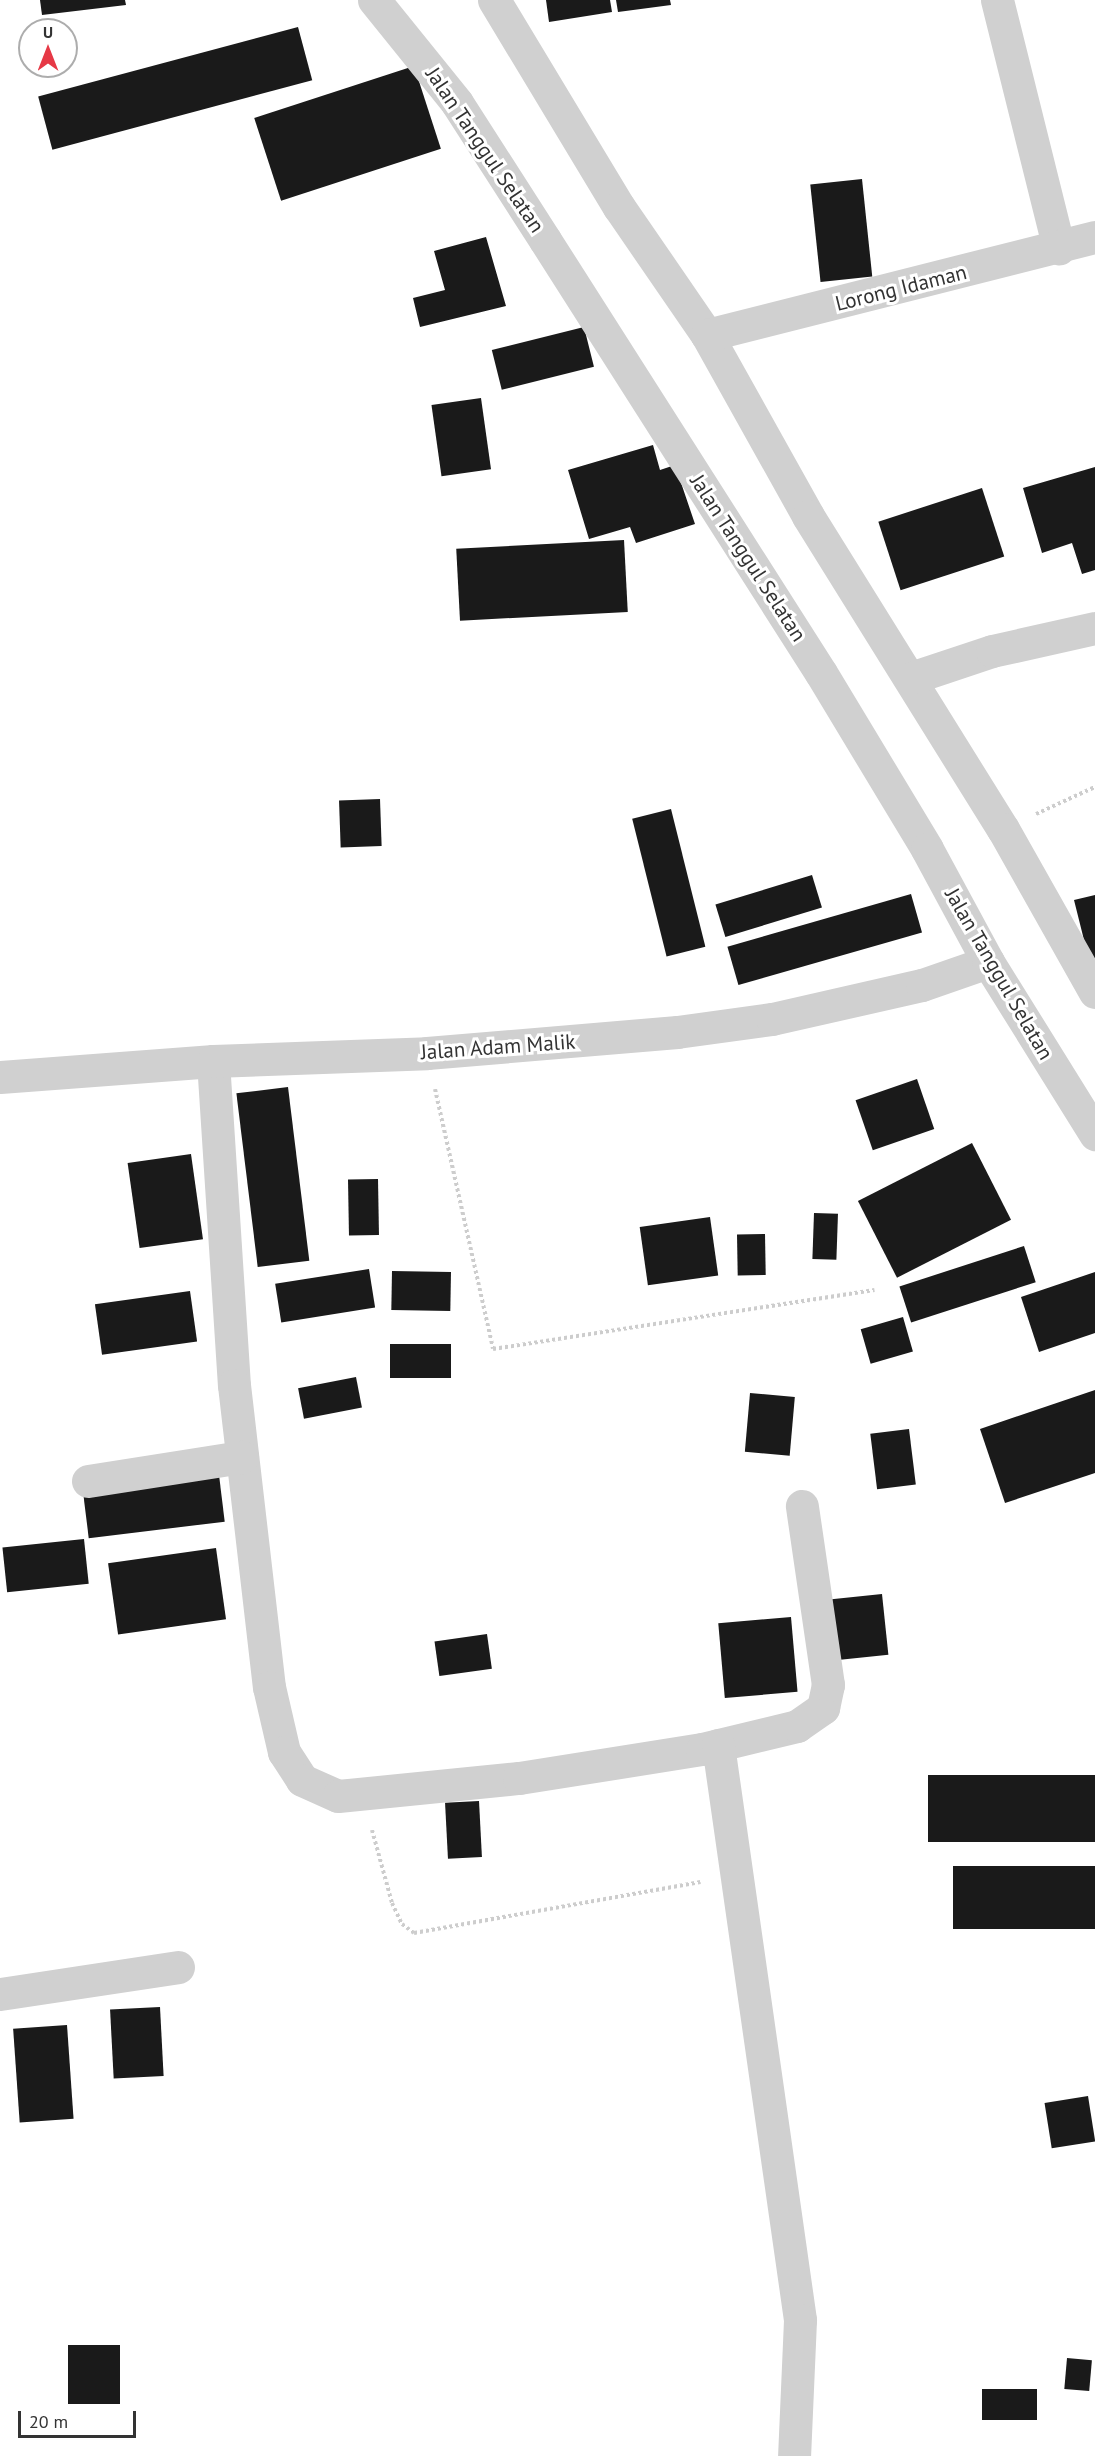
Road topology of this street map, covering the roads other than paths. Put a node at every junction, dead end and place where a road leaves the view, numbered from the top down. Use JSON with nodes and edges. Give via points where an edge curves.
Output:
{"nodes":[{"id":1,"x":374,"y":0,"type":"edge"},
{"id":2,"x":494,"y":0,"type":"edge"},
{"id":3,"x":997,"y":0,"type":"edge"},
{"id":4,"x":1095,"y":237,"type":"edge"},
{"id":5,"x":1059,"y":248,"type":"junction"},
{"id":6,"x":707,"y":334,"type":"junction"},
{"id":7,"x":1095,"y":628,"type":"edge"},
{"id":8,"x":910,"y":678,"type":"junction"},
{"id":9,"x":988,"y":962,"type":"junction"},
{"id":10,"x":1095,"y":992,"type":"edge"},
{"id":11,"x":213,"y":1061,"type":"junction"},
{"id":12,"x":0,"y":1077,"type":"edge"},
{"id":13,"x":1095,"y":1134,"type":"edge"},
{"id":14,"x":242,"y":1457,"type":"junction"},
{"id":15,"x":88,"y":1481,"type":"dead end"},
{"id":16,"x":802,"y":1506,"type":"dead end"},
{"id":17,"x":718,"y":1746,"type":"junction"},
{"id":18,"x":178,"y":1967,"type":"dead end"},
{"id":19,"x":0,"y":1994,"type":"edge"},
{"id":20,"x":794,"y":2456,"type":"edge"}],
"edges":[{"from":1,"to":9,"type":"street","name":"Jalan Tanggul Selatan","via":[[457,104],[545,240],[821,673],[927,849]]},
{"from":2,"to":6,"type":"street","via":[[619,207]]},
{"from":3,"to":5,"type":"street"},
{"from":4,"to":5,"type":"street","name":"Lorong Idaman"},
{"from":5,"to":6,"type":"street","name":"Lorong Idaman"},
{"from":6,"to":8,"type":"street","via":[[808,516]]},
{"from":7,"to":8,"type":"street","via":[[992,651]]},
{"from":8,"to":10,"type":"street","via":[[1003,829]]},
{"from":9,"to":11,"type":"street","name":"Jalan Adam Malik","via":[[922,985],[772,1019],[676,1032],[428,1053]]},
{"from":9,"to":13,"type":"street","name":"Jalan Tanggul Selatan"},
{"from":11,"to":12,"type":"street","name":"Jalan Adam Malik"},
{"from":11,"to":14,"type":"street"},
{"from":14,"to":15,"type":"street"},
{"from":14,"to":17,"type":"street","via":[[276,1725],[284,1752],[302,1780],[338,1796],[519,1778]]},
{"from":16,"to":17,"type":"street","via":[[828,1685],[823,1708],[796,1726]]},
{"from":17,"to":20,"type":"street","via":[[800,2320]]},
{"from":18,"to":19,"type":"street"}]}
